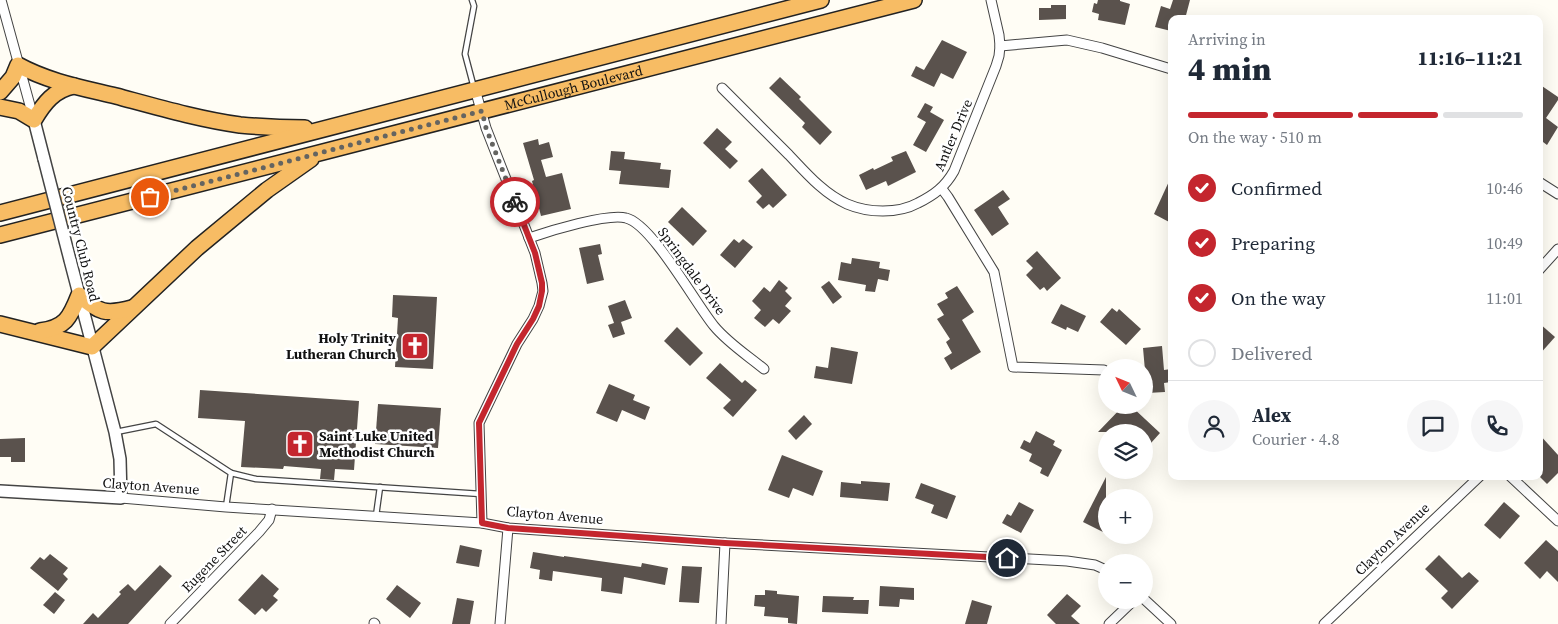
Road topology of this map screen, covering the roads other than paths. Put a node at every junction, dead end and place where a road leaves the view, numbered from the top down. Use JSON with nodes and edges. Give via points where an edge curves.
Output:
{"nodes":[{"id":1,"x":1,"y":0,"type":"edge"},
{"id":2,"x":472,"y":0,"type":"edge"},
{"id":3,"x":821,"y":0,"type":"edge"},
{"id":4,"x":895,"y":0,"type":"edge"},
{"id":5,"x":914,"y":0,"type":"edge"},
{"id":6,"x":991,"y":0,"type":"edge"},
{"id":7,"x":880,"y":9,"type":"junction"},
{"id":8,"x":692,"y":34,"type":"junction"},
{"id":9,"x":1000,"y":46,"type":"junction"},
{"id":10,"x":695,"y":55,"type":"junction"},
{"id":11,"x":18,"y":65,"type":"junction"},
{"id":12,"x":1168,"y":68,"type":"edge"},
{"id":13,"x":74,"y":86,"type":"junction"},
{"id":14,"x":722,"y":88,"type":"dead end"},
{"id":15,"x":475,"y":90,"type":"junction"},
{"id":16,"x":0,"y":92,"type":"edge"},
{"id":17,"x":0,"y":106,"type":"edge"},
{"id":18,"x":482,"y":111,"type":"junction"},
{"id":19,"x":34,"y":120,"type":"junction"},
{"id":20,"x":326,"y":128,"type":"junction"},
{"id":21,"x":318,"y":154,"type":"junction"},
{"id":22,"x":1543,"y":185,"type":"edge"},
{"id":23,"x":942,"y":189,"type":"junction"},
{"id":24,"x":1558,"y":194,"type":"edge"},
{"id":25,"x":0,"y":212,"type":"edge"},
{"id":26,"x":0,"y":235,"type":"edge"},
{"id":27,"x":529,"y":238,"type":"junction"},
{"id":28,"x":1558,"y":249,"type":"edge"},
{"id":29,"x":1543,"y":266,"type":"edge"},
{"id":30,"x":79,"y":295,"type":"junction"},
{"id":31,"x":133,"y":308,"type":"junction"},
{"id":32,"x":0,"y":324,"type":"edge"},
{"id":33,"x":33,"y":332,"type":"junction"},
{"id":34,"x":92,"y":347,"type":"junction"},
{"id":35,"x":764,"y":369,"type":"dead end"},
{"id":36,"x":1098,"y":370,"type":"edge"},
{"id":37,"x":115,"y":432,"type":"junction"},
{"id":38,"x":231,"y":473,"type":"junction"},
{"id":39,"x":1476,"y":480,"type":"edge"},
{"id":40,"x":1514,"y":480,"type":"edge"},
{"id":41,"x":380,"y":487,"type":"junction"},
{"id":42,"x":0,"y":491,"type":"edge"},
{"id":43,"x":481,"y":494,"type":"junction"},
{"id":44,"x":121,"y":498,"type":"junction"},
{"id":45,"x":226,"y":507,"type":"junction"},
{"id":46,"x":272,"y":509,"type":"junction"},
{"id":47,"x":376,"y":516,"type":"junction"},
{"id":48,"x":1558,"y":521,"type":"edge"},
{"id":49,"x":482,"y":523,"type":"junction"},
{"id":50,"x":508,"y":528,"type":"junction"},
{"id":51,"x":725,"y":543,"type":"junction"},
{"id":52,"x":1098,"y":566,"type":"edge"},
{"id":53,"x":1153,"y":607,"type":"edge"},
{"id":54,"x":1125,"y":609,"type":"edge"},
{"id":55,"x":170,"y":624,"type":"edge"},
{"id":56,"x":500,"y":624,"type":"edge"},
{"id":57,"x":721,"y":624,"type":"edge"},
{"id":58,"x":1109,"y":624,"type":"edge"},
{"id":59,"x":1171,"y":624,"type":"edge"},
{"id":60,"x":1324,"y":624,"type":"edge"}],
"edges":[{"from":1,"to":11,"type":"street","name":"Country Club Road"},
{"from":2,"to":15,"type":"lane","via":[[474,6],[465,54]]},
{"from":3,"to":8,"type":"highway","name":"McCullough Boulevard"},
{"from":4,"to":7,"type":"highway"},
{"from":5,"to":7,"type":"highway","name":"McCullough Boulevard"},
{"from":6,"to":9,"type":"street","name":"Antler Drive"},
{"from":7,"to":10,"type":"highway","name":"McCullough Boulevard"},
{"from":8,"to":10,"type":"highway"},
{"from":8,"to":15,"type":"highway","name":"McCullough Boulevard"},
{"from":9,"to":12,"type":"street","via":[[1067,40]]},
{"from":9,"to":23,"type":"street","name":"Antler Drive","via":[[996,66],[954,171]]},
{"from":10,"to":18,"type":"highway","name":"McCullough Boulevard"},
{"from":11,"to":13,"type":"highway","via":[[36,75]]},
{"from":11,"to":16,"type":"highway"},
{"from":11,"to":19,"type":"street","name":"Country Club Road"},
{"from":13,"to":19,"type":"highway","via":[[53,95]]},
{"from":13,"to":20,"type":"highway","via":[[238,124],[270,128]]},
{"from":14,"to":23,"type":"street","name":"Antler Drive","via":[[813,179],[847,204],[877,210],[903,209]]},
{"from":15,"to":18,"type":"street"},
{"from":15,"to":20,"type":"highway","name":"McCullough Boulevard"},
{"from":17,"to":19,"type":"highway","via":[[19,111]]},
{"from":18,"to":21,"type":"highway","name":"McCullough Boulevard"},
{"from":18,"to":27,"type":"street"},
{"from":19,"to":30,"type":"street","name":"Country Club Road","bridge":true},
{"from":20,"to":25,"type":"highway","name":"McCullough Boulevard"},
{"from":21,"to":26,"type":"highway","name":"McCullough Boulevard"},
{"from":21,"to":31,"type":"highway","via":[[266,190]]},
{"from":22,"to":24,"type":"street"},
{"from":23,"to":36,"type":"street","via":[[994,272],[1013,367]]},
{"from":27,"to":35,"type":"street","name":"Springdale Drive","via":[[612,217],[634,221],[652,238],[715,327]]},
{"from":27,"to":43,"type":"street","via":[[542,283],[542,298],[479,423]]},
{"from":28,"to":29,"type":"street"},
{"from":30,"to":31,"type":"highway","via":[[100,310],[117,312]]},
{"from":30,"to":33,"type":"highway","via":[[64,322],[52,329]]},
{"from":30,"to":34,"type":"street","name":"Country Club Road"},
{"from":31,"to":34,"type":"highway"},
{"from":32,"to":33,"type":"highway"},
{"from":33,"to":34,"type":"highway"},
{"from":34,"to":37,"type":"street","name":"Country Club Road"},
{"from":37,"to":38,"type":"lane","via":[[156,424]]},
{"from":37,"to":44,"type":"street","name":"Country Club Road","via":[[120,459]]},
{"from":38,"to":41,"type":"lane","via":[[256,479]]},
{"from":38,"to":45,"type":"lane"},
{"from":39,"to":60,"type":"street","name":"Clayton Avenue"},
{"from":40,"to":48,"type":"street"},
{"from":41,"to":43,"type":"lane"},
{"from":41,"to":47,"type":"lane"},
{"from":42,"to":44,"type":"street","name":"Clayton Avenue"},
{"from":43,"to":49,"type":"street"},
{"from":44,"to":45,"type":"street","name":"Clayton Avenue"},
{"from":45,"to":46,"type":"street","name":"Clayton Avenue"},
{"from":46,"to":47,"type":"street","name":"Clayton Avenue"},
{"from":46,"to":55,"type":"street","name":"Eugene Street","via":[[269,520],[259,532]]},
{"from":47,"to":49,"type":"street","name":"Clayton Avenue"},
{"from":49,"to":50,"type":"street","name":"Clayton Avenue"},
{"from":50,"to":51,"type":"street","name":"Clayton Avenue"},
{"from":50,"to":56,"type":"street"},
{"from":51,"to":52,"type":"street","name":"Clayton Avenue","via":[[1067,561]]},
{"from":51,"to":57,"type":"street"},
{"from":53,"to":59,"type":"street"},
{"from":54,"to":58,"type":"street"}]}
